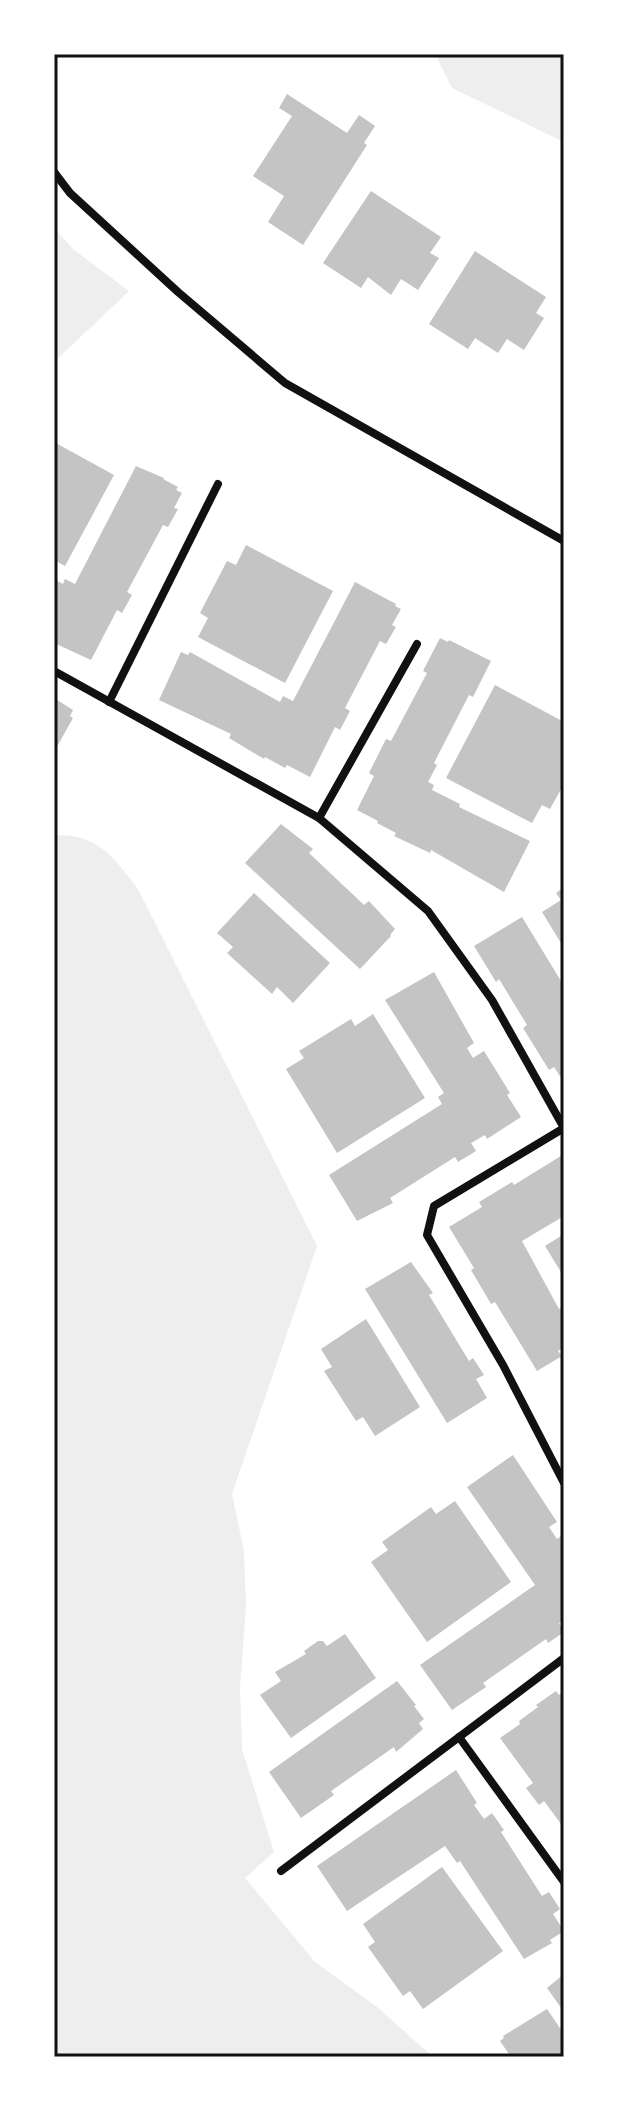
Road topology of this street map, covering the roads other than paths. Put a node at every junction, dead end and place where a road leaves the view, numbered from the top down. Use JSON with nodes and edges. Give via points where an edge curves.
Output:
{"nodes":[{"id":1,"x":54,"y":172,"type":"edge"},
{"id":2,"x":218,"y":484,"type":"dead end"},
{"id":3,"x":564,"y":541,"type":"edge"},
{"id":4,"x":417,"y":644,"type":"dead end"},
{"id":5,"x":54,"y":671,"type":"edge"},
{"id":6,"x":109,"y":702,"type":"junction"},
{"id":7,"x":319,"y":818,"type":"junction"},
{"id":8,"x":564,"y":1128,"type":"edge"},
{"id":9,"x":564,"y":1483,"type":"edge"},
{"id":10,"x":564,"y":1658,"type":"edge"},
{"id":11,"x":459,"y":1737,"type":"junction"},
{"id":12,"x":281,"y":1871,"type":"dead end"},
{"id":13,"x":564,"y":1882,"type":"edge"}],
"edges":[{"from":1,"to":3,"type":"street","via":[[167,282],[285,383]]},
{"from":2,"to":6,"type":"street"},
{"from":4,"to":7,"type":"street"},
{"from":5,"to":6,"type":"street"},
{"from":6,"to":7,"type":"street"},
{"from":7,"to":8,"type":"street","via":[[428,911],[492,1000]]},
{"from":8,"to":9,"type":"street","via":[[434,1206],[427,1235]]},
{"from":10,"to":11,"type":"street"},
{"from":11,"to":12,"type":"street"},
{"from":11,"to":13,"type":"street"}]}
